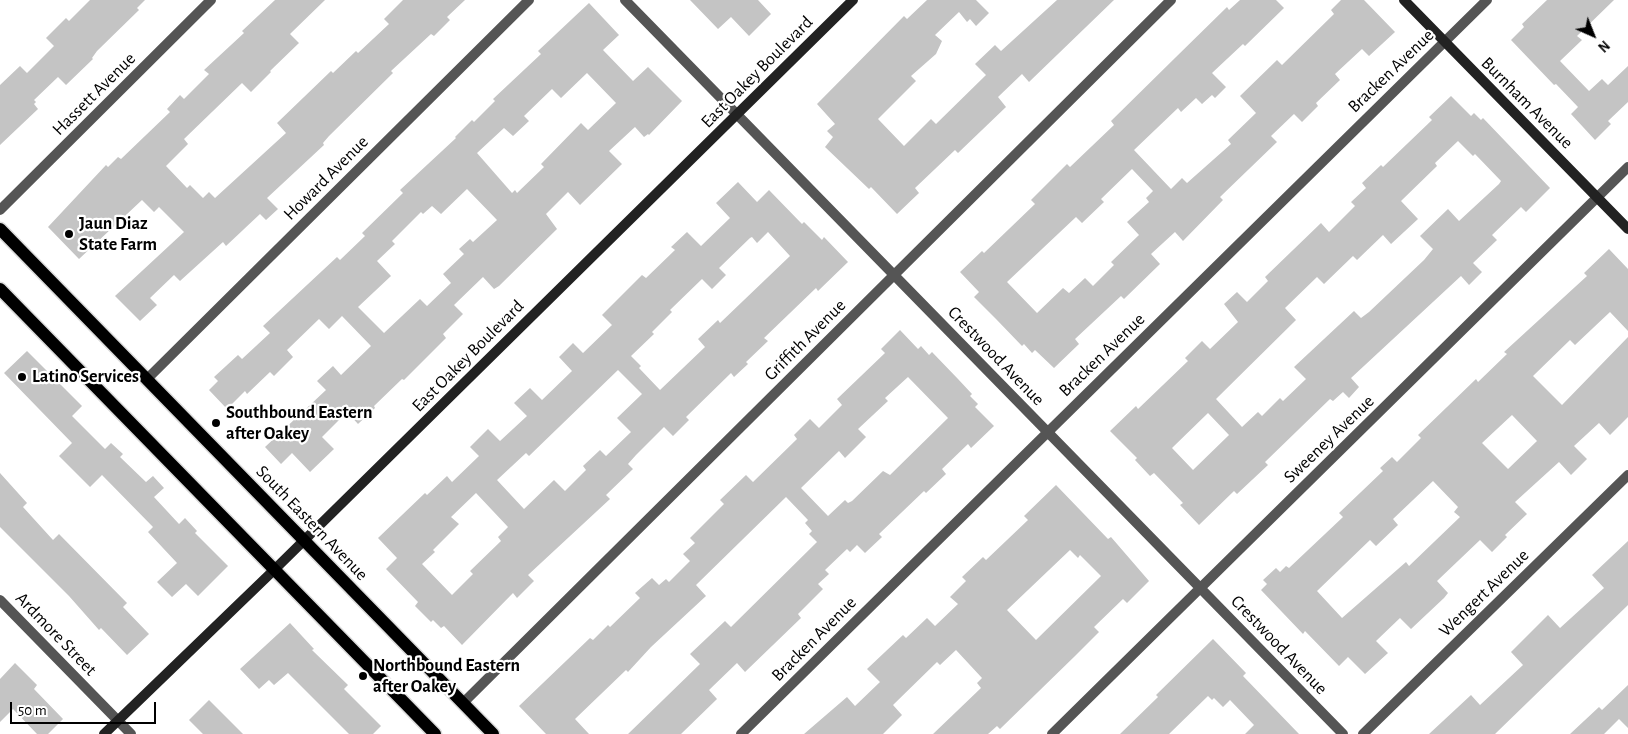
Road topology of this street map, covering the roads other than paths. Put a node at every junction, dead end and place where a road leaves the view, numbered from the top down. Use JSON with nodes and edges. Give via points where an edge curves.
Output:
{"nodes":[{"id":1,"x":211,"y":0,"type":"edge"},
{"id":2,"x":529,"y":0,"type":"edge"},
{"id":3,"x":625,"y":0,"type":"edge"},
{"id":4,"x":853,"y":0,"type":"edge"},
{"id":5,"x":1171,"y":0,"type":"edge"},
{"id":6,"x":1404,"y":0,"type":"edge"},
{"id":7,"x":1487,"y":0,"type":"edge"},
{"id":8,"x":1445,"y":42,"type":"junction"},
{"id":9,"x":738,"y":114,"type":"junction"},
{"id":10,"x":1628,"y":167,"type":"edge"},
{"id":11,"x":1597,"y":198,"type":"junction"},
{"id":12,"x":0,"y":210,"type":"edge"},
{"id":13,"x":0,"y":229,"type":"edge"},
{"id":14,"x":1628,"y":229,"type":"edge"},
{"id":15,"x":894,"y":274,"type":"junction"},
{"id":16,"x":0,"y":289,"type":"edge"},
{"id":17,"x":147,"y":380,"type":"junction"},
{"id":18,"x":1047,"y":431,"type":"junction"},
{"id":19,"x":1628,"y":475,"type":"edge"},
{"id":20,"x":304,"y":540,"type":"junction"},
{"id":21,"x":274,"y":570,"type":"junction"},
{"id":22,"x":1200,"y":588,"type":"junction"},
{"id":23,"x":0,"y":600,"type":"edge"},
{"id":24,"x":463,"y":703,"type":"junction"},
{"id":25,"x":118,"y":721,"type":"junction"},
{"id":26,"x":104,"y":734,"type":"edge"},
{"id":27,"x":131,"y":734,"type":"edge"},
{"id":28,"x":435,"y":734,"type":"edge"},
{"id":29,"x":493,"y":734,"type":"edge"},
{"id":30,"x":741,"y":734,"type":"edge"},
{"id":31,"x":1052,"y":734,"type":"edge"},
{"id":32,"x":1343,"y":734,"type":"edge"},
{"id":33,"x":1363,"y":734,"type":"edge"}],
"edges":[{"from":1,"to":12,"type":"street","name":"Hassett Avenue"},
{"from":2,"to":17,"type":"street","name":"Howard Avenue"},
{"from":3,"to":9,"type":"street","name":"Crestwood Avenue"},
{"from":4,"to":9,"type":"street","name":"East Oakey Boulevard"},
{"from":5,"to":15,"type":"street","name":"Griffith Avenue"},
{"from":6,"to":8,"type":"street","name":"Burnham Avenue"},
{"from":7,"to":8,"type":"street","name":"Bracken Avenue"},
{"from":8,"to":11,"type":"street","name":"Burnham Avenue"},
{"from":8,"to":18,"type":"street","name":"Bracken Avenue"},
{"from":9,"to":15,"type":"street","name":"Crestwood Avenue"},
{"from":9,"to":20,"type":"street","name":"East Oakey Boulevard"},
{"from":10,"to":11,"type":"street","name":"Sweeney Avenue"},
{"from":11,"to":14,"type":"street","name":"Burnham Avenue"},
{"from":11,"to":22,"type":"street","name":"Sweeney Avenue"},
{"from":13,"to":17,"type":"main road","name":"South Eastern Avenue"},
{"from":15,"to":18,"type":"street","name":"Crestwood Avenue"},
{"from":15,"to":24,"type":"street","name":"Griffith Avenue"},
{"from":16,"to":21,"type":"main road"},
{"from":17,"to":20,"type":"main road","name":"South Eastern Avenue"},
{"from":18,"to":22,"type":"street","name":"Crestwood Avenue"},
{"from":18,"to":30,"type":"street","name":"Bracken Avenue"},
{"from":19,"to":33,"type":"street","name":"Wengert Avenue"},
{"from":20,"to":21,"type":"street","name":"East Oakey Boulevard"},
{"from":20,"to":24,"type":"main road","name":"South Eastern Avenue"},
{"from":21,"to":25,"type":"street","name":"East Oakey Boulevard"},
{"from":21,"to":28,"type":"main road"},
{"from":22,"to":31,"type":"street","name":"Sweeney Avenue"},
{"from":22,"to":32,"type":"street","name":"Crestwood Avenue"},
{"from":23,"to":25,"type":"street","name":"Ardmore Street"},
{"from":24,"to":29,"type":"main road","name":"South Eastern Avenue"},
{"from":25,"to":26,"type":"street","name":"East Oakey Boulevard"},
{"from":25,"to":27,"type":"street","name":"Ardmore Street"}]}
